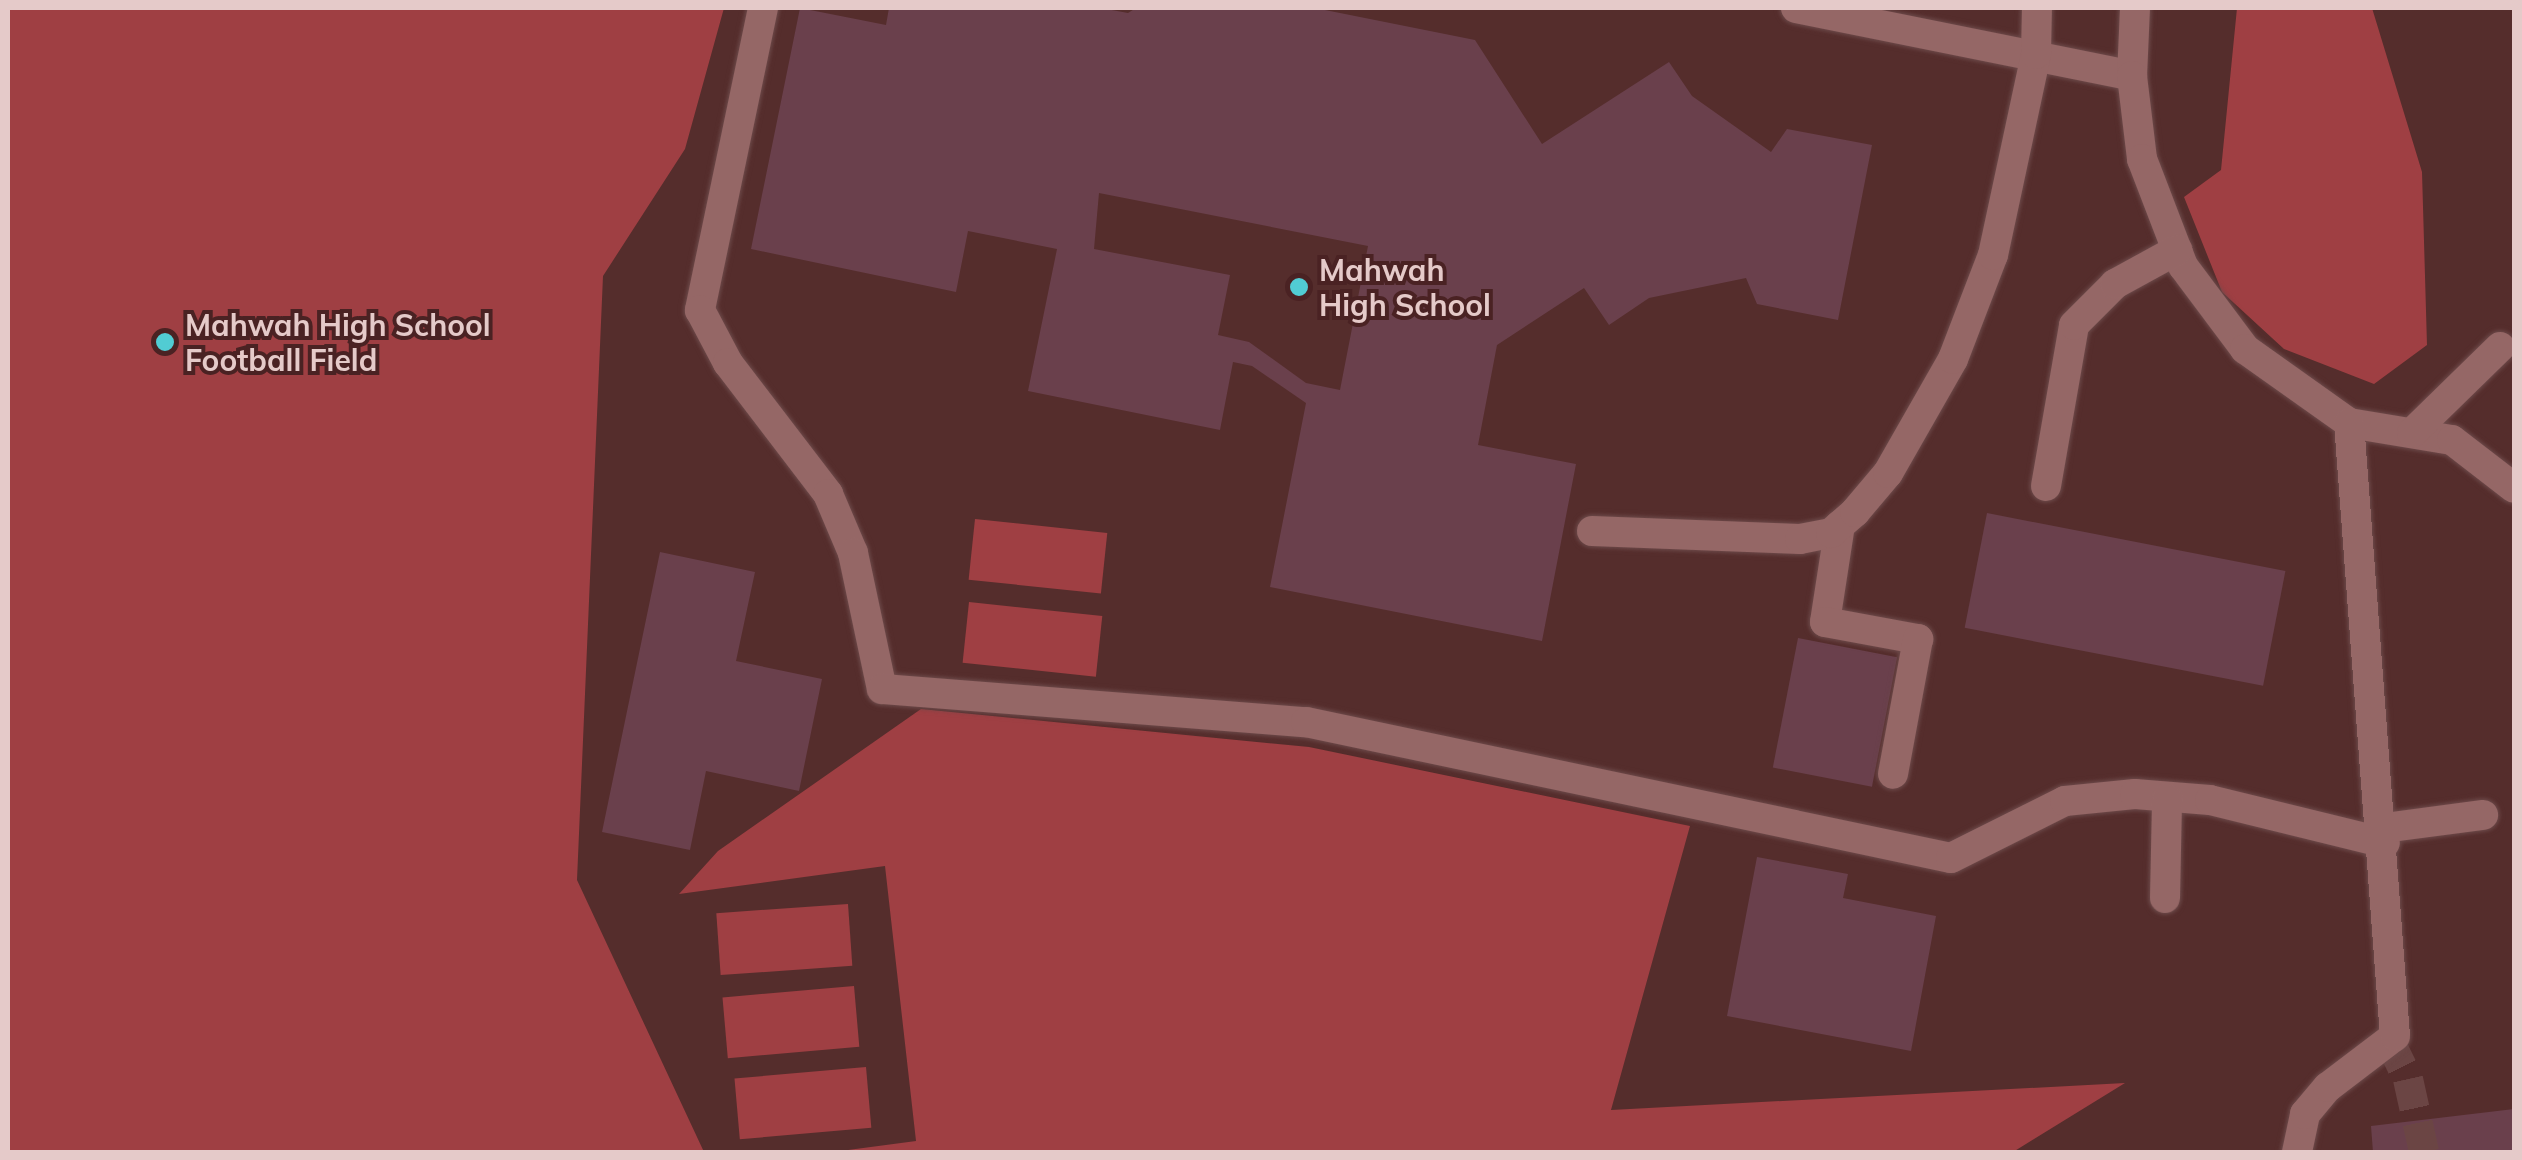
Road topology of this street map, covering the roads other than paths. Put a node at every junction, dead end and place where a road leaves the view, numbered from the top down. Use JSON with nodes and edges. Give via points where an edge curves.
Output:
{"nodes":[{"id":1,"x":763,"y":8,"type":"edge"},
{"id":2,"x":1796,"y":8,"type":"edge"},
{"id":3,"x":2037,"y":8,"type":"edge"},
{"id":4,"x":2135,"y":8,"type":"edge"},
{"id":5,"x":2036,"y":54,"type":"junction"},
{"id":6,"x":2132,"y":76,"type":"junction"},
{"id":7,"x":2177,"y":250,"type":"junction"},
{"id":8,"x":2500,"y":347,"type":"dead end"},
{"id":9,"x":2349,"y":423,"type":"junction"},
{"id":10,"x":2412,"y":433,"type":"junction"},
{"id":11,"x":2046,"y":486,"type":"dead end"},
{"id":12,"x":2514,"y":488,"type":"edge"},
{"id":13,"x":1840,"y":525,"type":"junction"},
{"id":14,"x":1592,"y":531,"type":"dead end"},
{"id":15,"x":1894,"y":774,"type":"dead end"},
{"id":16,"x":2167,"y":799,"type":"junction"},
{"id":17,"x":2483,"y":816,"type":"dead end"},
{"id":18,"x":2384,"y":835,"type":"junction"},
{"id":19,"x":2165,"y":898,"type":"dead end"},
{"id":20,"x":2296,"y":1152,"type":"edge"}],
"edges":[{"from":1,"to":16,"type":"lane","via":[[700,310],[728,363],[828,494],[852,553],[882,689],[1306,722],[1951,858],[2065,801],[2135,794]]},
{"from":2,"to":5,"type":"lane"},
{"from":3,"to":5,"type":"lane"},
{"from":4,"to":6,"type":"lane"},
{"from":5,"to":6,"type":"lane"},
{"from":5,"to":13,"type":"lane","via":[[1993,255],[1953,359],[1888,472]]},
{"from":6,"to":7,"type":"lane","via":[[2142,159]]},
{"from":7,"to":9,"type":"lane","via":[[2245,349]]},
{"from":7,"to":11,"type":"lane","via":[[2115,284],[2074,324]]},
{"from":8,"to":10,"type":"lane"},
{"from":9,"to":10,"type":"lane"},
{"from":9,"to":18,"type":"lane"},
{"from":10,"to":12,"type":"lane","via":[[2452,440]]},
{"from":13,"to":14,"type":"lane","via":[[1800,539]]},
{"from":13,"to":15,"type":"lane","via":[[1825,622],[1918,640]]},
{"from":16,"to":18,"type":"lane","via":[[2210,800]]},
{"from":16,"to":19,"type":"lane"},
{"from":17,"to":18,"type":"lane"},
{"from":18,"to":20,"type":"lane","via":[[2394,1036],[2306,1114]]}]}
